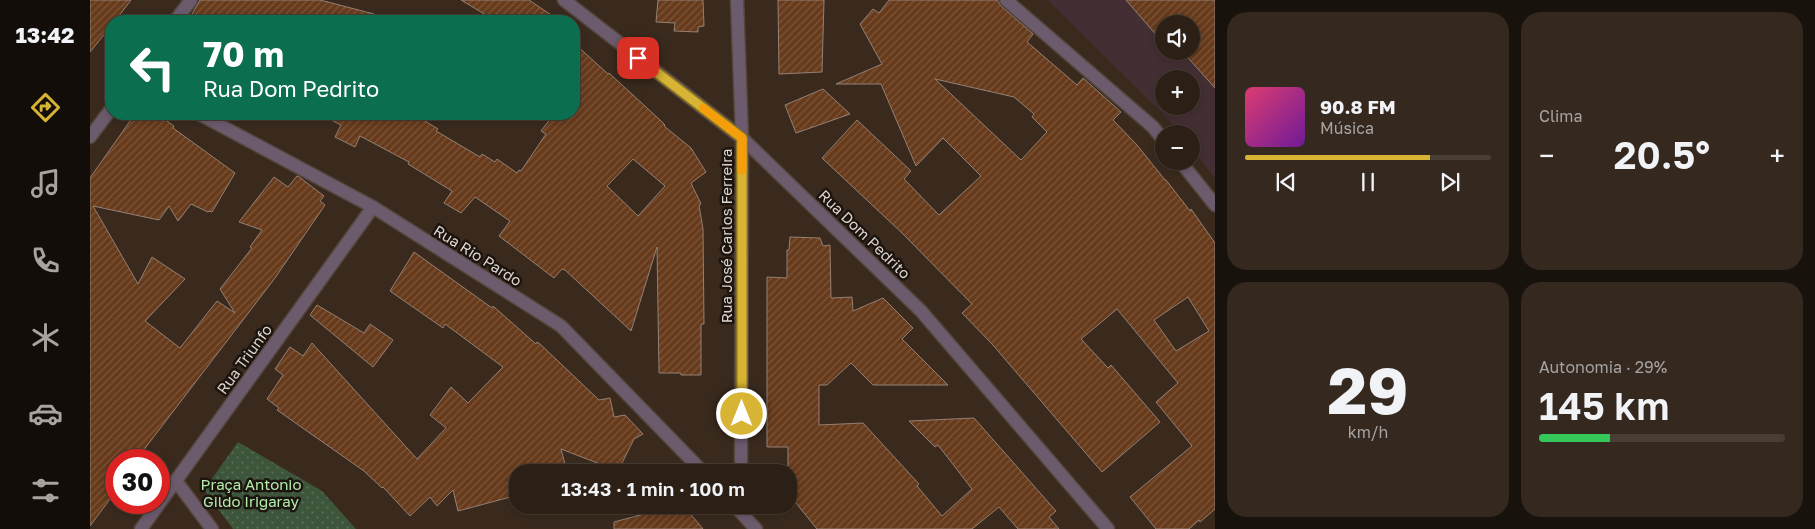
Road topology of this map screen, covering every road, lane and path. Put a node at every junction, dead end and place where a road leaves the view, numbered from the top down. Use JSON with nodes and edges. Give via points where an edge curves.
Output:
{"nodes":[{"id":1,"x":191,"y":0,"type":"edge"},
{"id":2,"x":564,"y":0,"type":"edge"},
{"id":3,"x":737,"y":0,"type":"edge"},
{"id":4,"x":1006,"y":0,"type":"edge"},
{"id":5,"x":180,"y":15,"type":"edge"},
{"id":6,"x":105,"y":117,"type":"edge"},
{"id":7,"x":210,"y":120,"type":"edge"},
{"id":8,"x":1155,"y":130,"type":"edge"},
{"id":9,"x":90,"y":137,"type":"edge"},
{"id":10,"x":742,"y":138,"type":"junction"},
{"id":11,"x":1187,"y":170,"type":"edge"},
{"id":12,"x":1215,"y":205,"type":"edge"},
{"id":13,"x":374,"y":207,"type":"junction"},
{"id":14,"x":695,"y":464,"type":"edge"},
{"id":15,"x":741,"y":464,"type":"edge"},
{"id":16,"x":176,"y":481,"type":"junction"},
{"id":17,"x":744,"y":514,"type":"edge"},
{"id":18,"x":141,"y":529,"type":"edge"},
{"id":19,"x":212,"y":529,"type":"edge"},
{"id":20,"x":756,"y":529,"type":"edge"},
{"id":21,"x":1108,"y":529,"type":"edge"}],
"edges":[{"from":1,"to":5,"type":"street"},
{"from":2,"to":10,"type":"street","name":"Rua Dom Pedrito"},
{"from":3,"to":10,"type":"street","name":"Rua José Carlos Ferreira"},
{"from":4,"to":8,"type":"street"},
{"from":6,"to":9,"type":"street"},
{"from":7,"to":13,"type":"street","name":"Rua Rio Pardo"},
{"from":10,"to":15,"type":"street","name":"Rua José Carlos Ferreira"},
{"from":10,"to":21,"type":"street","name":"Rua Dom Pedrito","via":[[921,311]]},
{"from":11,"to":12,"type":"street"},
{"from":13,"to":14,"type":"street","name":"Rua Rio Pardo","via":[[561,326]]},
{"from":13,"to":16,"type":"street","name":"Rua Triunfo"},
{"from":16,"to":18,"type":"street","name":"Rua Triunfo"},
{"from":16,"to":19,"type":"street"},
{"from":17,"to":20,"type":"street"}]}
